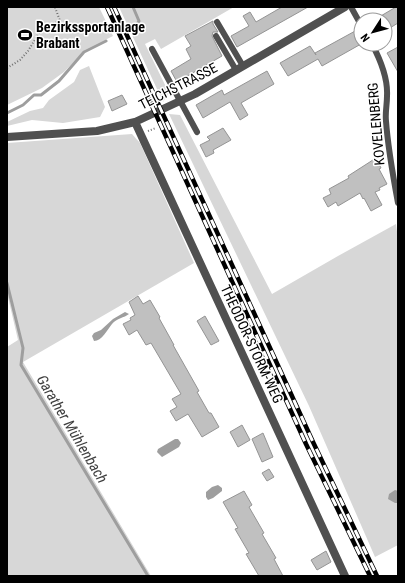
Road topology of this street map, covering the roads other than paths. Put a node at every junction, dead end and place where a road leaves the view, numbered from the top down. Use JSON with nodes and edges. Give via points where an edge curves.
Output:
{"nodes":[{"id":1,"x":345,"y":7,"type":"edge"},
{"id":2,"x":217,"y":22,"type":"dead end"},
{"id":3,"x":216,"y":36,"type":"dead end"},
{"id":4,"x":152,"y":49,"type":"dead end"},
{"id":5,"x":377,"y":52,"type":"edge"},
{"id":6,"x":239,"y":68,"type":"junction"},
{"id":7,"x":180,"y":102,"type":"junction"},
{"id":8,"x":135,"y":122,"type":"junction"},
{"id":9,"x":197,"y":132,"type":"dead end"},
{"id":10,"x":7,"y":137,"type":"edge"},
{"id":11,"x":398,"y":203,"type":"edge"},
{"id":12,"x":345,"y":576,"type":"edge"}],
"edges":[{"from":1,"to":6,"type":"street","name":"TEICHSTRASSE"},
{"from":2,"to":6,"type":"lane"},
{"from":3,"to":6,"type":"lane"},
{"from":4,"to":7,"type":"lane"},
{"from":5,"to":11,"type":"lane","name":"KOVELENBERG","via":[[388,95],[386,119]]},
{"from":6,"to":7,"type":"street","name":"TEICHSTRASSE"},
{"from":7,"to":8,"type":"street","name":"TEICHSTRASSE"},
{"from":7,"to":9,"type":"lane"},
{"from":8,"to":10,"type":"street","name":"TEICHSTRASSE","via":[[97,131]]},
{"from":8,"to":12,"type":"street","name":"THEODOR-STORM-WEG"}]}
